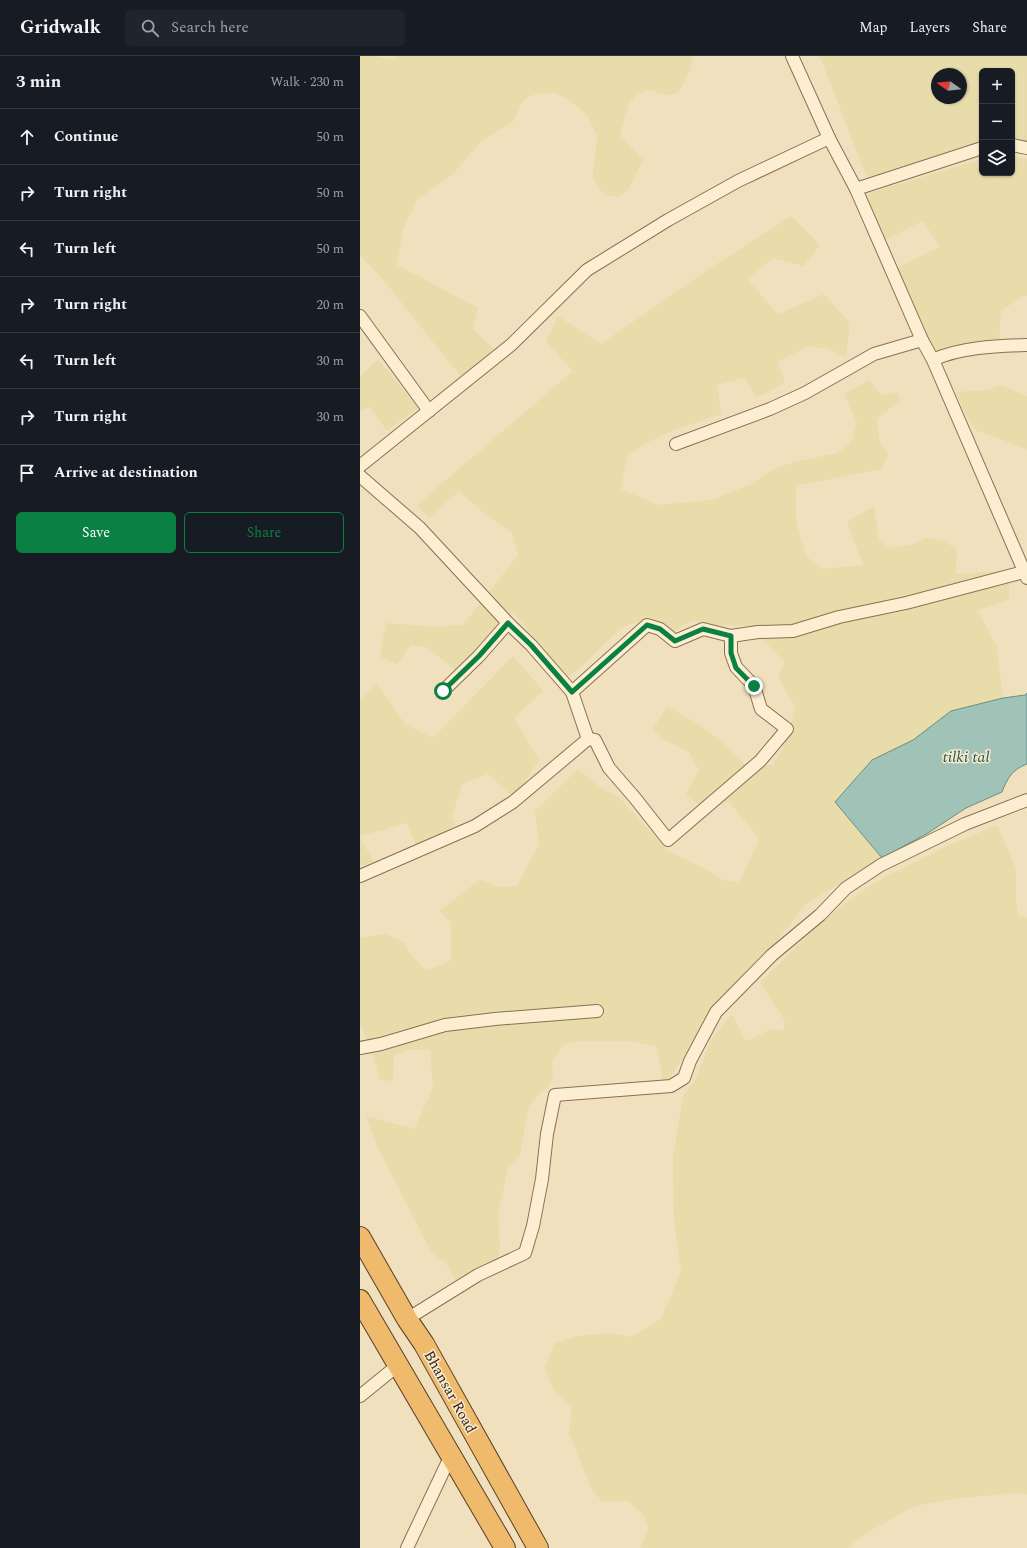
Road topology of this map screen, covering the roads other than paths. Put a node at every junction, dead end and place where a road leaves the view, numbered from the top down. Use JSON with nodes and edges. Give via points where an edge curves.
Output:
{"nodes":[{"id":1,"x":792,"y":56,"type":"edge"},
{"id":2,"x":829,"y":138,"type":"junction"},
{"id":3,"x":1015,"y":146,"type":"edge"},
{"id":4,"x":1027,"y":148,"type":"edge"},
{"id":5,"x":979,"y":149,"type":"edge"},
{"id":6,"x":856,"y":189,"type":"junction"},
{"id":7,"x":360,"y":316,"type":"edge"},
{"id":8,"x":922,"y":340,"type":"junction"},
{"id":9,"x":1027,"y":344,"type":"edge"},
{"id":10,"x":933,"y":360,"type":"junction"},
{"id":11,"x":429,"y":411,"type":"junction"},
{"id":12,"x":676,"y":444,"type":"dead end"},
{"id":13,"x":360,"y":466,"type":"edge"},
{"id":14,"x":360,"y":476,"type":"edge"},
{"id":15,"x":1025,"y":575,"type":"edge"},
{"id":16,"x":508,"y":623,"type":"junction"},
{"id":17,"x":731,"y":636,"type":"junction"},
{"id":18,"x":443,"y":691,"type":"dead end"},
{"id":19,"x":572,"y":692,"type":"junction"},
{"id":20,"x":588,"y":739,"type":"junction"},
{"id":21,"x":1027,"y":800,"type":"edge"},
{"id":22,"x":360,"y":876,"type":"edge"},
{"id":23,"x":597,"y":1011,"type":"dead end"},
{"id":24,"x":360,"y":1048,"type":"edge"},
{"id":25,"x":360,"y":1237,"type":"edge"},
{"id":26,"x":360,"y":1300,"type":"edge"},
{"id":27,"x":407,"y":1319,"type":"junction"},
{"id":28,"x":397,"y":1366,"type":"junction"},
{"id":29,"x":360,"y":1396,"type":"edge"},
{"id":30,"x":451,"y":1455,"type":"junction"},
{"id":31,"x":407,"y":1548,"type":"edge"},
{"id":32,"x":505,"y":1548,"type":"edge"},
{"id":33,"x":538,"y":1548,"type":"edge"}],
"edges":[{"from":1,"to":2,"type":"street"},
{"from":2,"to":6,"type":"street"},
{"from":2,"to":11,"type":"street","via":[[738,181],[587,270],[511,345]]},
{"from":3,"to":4,"type":"street"},
{"from":5,"to":6,"type":"street"},
{"from":6,"to":8,"type":"street"},
{"from":7,"to":11,"type":"street"},
{"from":8,"to":10,"type":"street"},
{"from":8,"to":12,"type":"street","via":[[874,354],[770,409]]},
{"from":9,"to":10,"type":"street","via":[[945,354]]},
{"from":10,"to":15,"type":"street"},
{"from":11,"to":13,"type":"street"},
{"from":14,"to":16,"type":"street","via":[[420,528]]},
{"from":15,"to":17,"type":"street","via":[[839,617],[793,631]]},
{"from":16,"to":18,"type":"street"},
{"from":16,"to":19,"type":"street"},
{"from":17,"to":19,"type":"street","via":[[703,629],[675,641],[660,629],[647,625]]},
{"from":17,"to":20,"type":"street","via":[[731,653],[736,668],[754,686],[761,709],[787,729],[760,761],[668,840],[609,768],[595,740]]},
{"from":19,"to":20,"type":"street"},
{"from":20,"to":22,"type":"street","via":[[513,802],[475,826]]},
{"from":21,"to":27,"type":"street","via":[[965,824],[881,865],[846,888],[820,915],[772,955],[716,1012],[690,1061],[684,1078],[671,1086],[555,1095],[542,1179],[525,1253],[478,1275]]},
{"from":23,"to":24,"type":"street","via":[[445,1025]]},
{"from":25,"to":27,"type":"highway","name":"Bhansar Road"},
{"from":26,"to":28,"type":"highway","name":"Bhansar Road"},
{"from":27,"to":33,"type":"highway","name":"Bhansar Road","via":[[424,1344]]},
{"from":28,"to":29,"type":"street"},
{"from":28,"to":30,"type":"highway","name":"Bhansar Road"},
{"from":30,"to":31,"type":"street"},
{"from":30,"to":32,"type":"highway","name":"Bhansar Road"}]}
